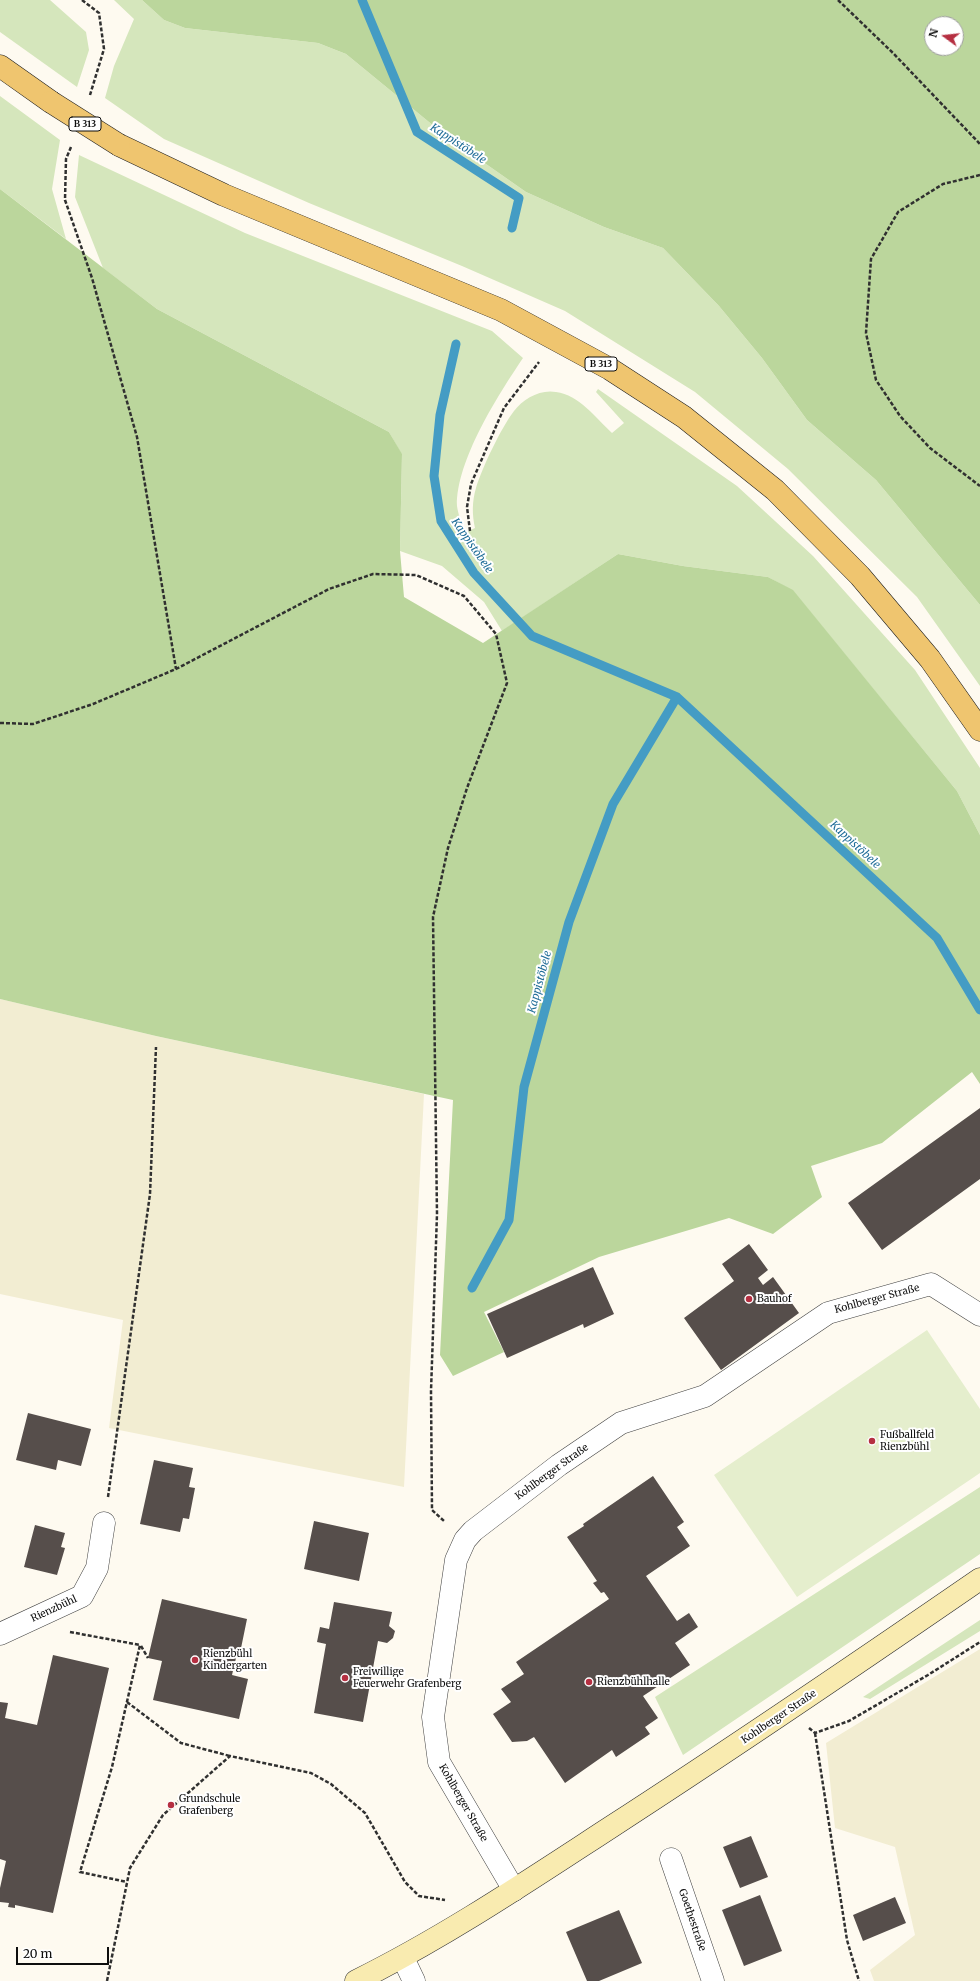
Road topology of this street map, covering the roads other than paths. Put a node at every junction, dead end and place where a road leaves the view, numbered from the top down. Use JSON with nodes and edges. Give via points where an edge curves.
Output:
{"nodes":[{"id":1,"x":0,"y":66,"type":"edge"},
{"id":2,"x":980,"y":730,"type":"edge"},
{"id":3,"x":980,"y":1316,"type":"edge"},
{"id":4,"x":104,"y":1523,"type":"road end"},
{"id":5,"x":980,"y":1580,"type":"edge"},
{"id":6,"x":0,"y":1634,"type":"edge"},
{"id":7,"x":671,"y":1859,"type":"dead end"},
{"id":8,"x":514,"y":1890,"type":"junction"},
{"id":9,"x":403,"y":1958,"type":"junction"},
{"id":10,"x":356,"y":1981,"type":"edge"},
{"id":11,"x":414,"y":1981,"type":"edge"},
{"id":12,"x":713,"y":1981,"type":"edge"}],
"edges":[{"from":1,"to":2,"type":"main road","number":"B 313","bridge":true,"via":[[119,145],[224,195],[501,310],[610,369],[684,417],[775,490],[860,576],[920,647]]},
{"from":3,"to":8,"type":"street","name":"Kohlberger Straße","via":[[931,1284],[828,1313],[704,1396],[621,1423],[559,1464],[465,1540],[456,1560],[433,1717],[438,1762]]},
{"from":4,"to":6,"type":"street","name":"Rienzbühl","via":[[97,1568],[82,1596]]},
{"from":5,"to":8,"type":"street","name":"Kohlberger Straße","via":[[788,1711]]},
{"from":7,"to":12,"type":"street","name":"Goethestraße"},
{"from":8,"to":9,"type":"street","name":"Kohlberger Straße"},
{"from":9,"to":10,"type":"street","name":"Kohlberger Straße"},
{"from":9,"to":11,"type":"street"}]}
